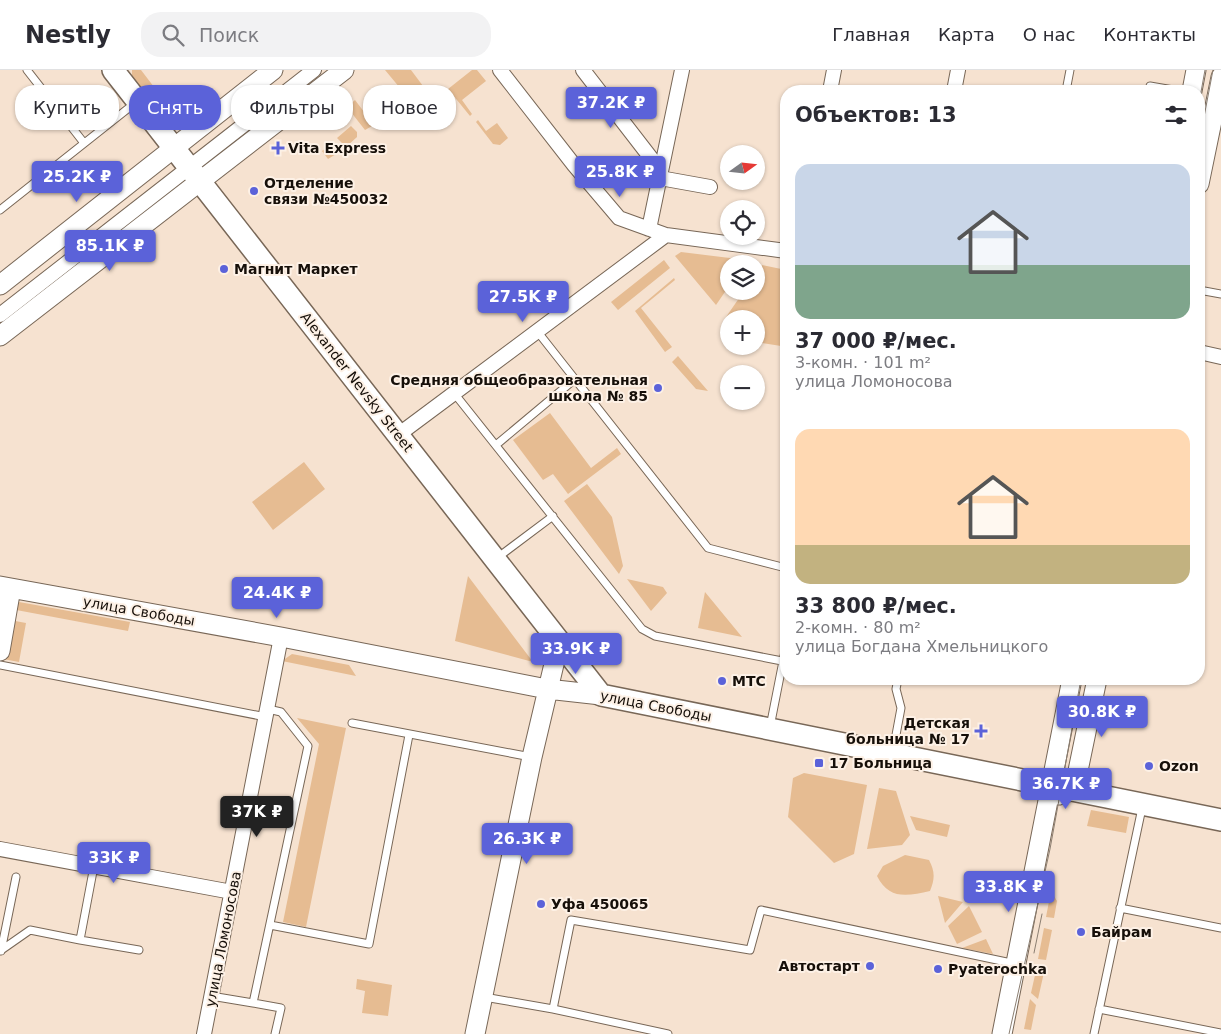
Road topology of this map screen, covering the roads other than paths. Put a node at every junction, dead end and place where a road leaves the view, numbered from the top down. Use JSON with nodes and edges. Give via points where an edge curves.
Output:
{"nodes":[{"id":1,"x":28,"y":70,"type":"edge"},
{"id":2,"x":113,"y":70,"type":"edge"},
{"id":3,"x":273,"y":70,"type":"edge"},
{"id":4,"x":314,"y":70,"type":"edge"},
{"id":5,"x":344,"y":70,"type":"edge"},
{"id":6,"x":500,"y":70,"type":"edge"},
{"id":7,"x":582,"y":70,"type":"edge"},
{"id":8,"x":682,"y":70,"type":"edge"},
{"id":9,"x":834,"y":70,"type":"edge"},
{"id":10,"x":958,"y":70,"type":"edge"},
{"id":11,"x":1070,"y":70,"type":"edge"},
{"id":12,"x":1196,"y":70,"type":"edge"},
{"id":13,"x":1221,"y":77,"type":"edge"},
{"id":14,"x":831,"y":85,"type":"edge"},
{"id":15,"x":955,"y":85,"type":"edge"},
{"id":16,"x":1067,"y":85,"type":"edge"},
{"id":17,"x":1193,"y":85,"type":"edge"},
{"id":18,"x":129,"y":91,"type":"edge"},
{"id":19,"x":1219,"y":97,"type":"edge"},
{"id":20,"x":129,"y":108,"type":"edge"},
{"id":21,"x":160,"y":130,"type":"edge"},
{"id":22,"x":84,"y":143,"type":"junction"},
{"id":23,"x":174,"y":148,"type":"junction"},
{"id":24,"x":1205,"y":158,"type":"edge"},
{"id":25,"x":195,"y":174,"type":"junction"},
{"id":26,"x":661,"y":174,"type":"junction"},
{"id":27,"x":710,"y":187,"type":"dead end"},
{"id":28,"x":0,"y":210,"type":"edge"},
{"id":29,"x":649,"y":229,"type":"junction"},
{"id":30,"x":666,"y":235,"type":"junction"},
{"id":31,"x":780,"y":251,"type":"edge"},
{"id":32,"x":0,"y":285,"type":"edge"},
{"id":33,"x":1205,"y":291,"type":"edge"},
{"id":34,"x":1221,"y":294,"type":"edge"},
{"id":35,"x":0,"y":315,"type":"edge"},
{"id":36,"x":536,"y":330,"type":"junction"},
{"id":37,"x":0,"y":336,"type":"edge"},
{"id":38,"x":1205,"y":353,"type":"edge"},
{"id":39,"x":1221,"y":357,"type":"edge"},
{"id":40,"x":575,"y":379,"type":"junction"},
{"id":41,"x":454,"y":393,"type":"junction"},
{"id":42,"x":398,"y":435,"type":"junction"},
{"id":43,"x":496,"y":445,"type":"junction"},
{"id":44,"x":553,"y":516,"type":"junction"},
{"id":45,"x":495,"y":560,"type":"junction"},
{"id":46,"x":780,"y":566,"type":"edge"},
{"id":47,"x":5,"y":587,"type":"edge"},
{"id":48,"x":281,"y":637,"type":"junction"},
{"id":49,"x":559,"y":643,"type":"junction"},
{"id":50,"x":0,"y":651,"type":"edge"},
{"id":51,"x":780,"y":662,"type":"edge"},
{"id":52,"x":0,"y":666,"type":"edge"},
{"id":53,"x":780,"y":672,"type":"edge"},
{"id":54,"x":897,"y":685,"type":"edge"},
{"id":55,"x":1071,"y":685,"type":"edge"},
{"id":56,"x":1096,"y":685,"type":"edge"},
{"id":57,"x":547,"y":689,"type":"junction"},
{"id":58,"x":601,"y":695,"type":"junction"},
{"id":59,"x":267,"y":713,"type":"junction"},
{"id":60,"x":352,"y":723,"type":"dead end"},
{"id":61,"x":769,"y":729,"type":"junction"},
{"id":62,"x":409,"y":735,"type":"junction"},
{"id":63,"x":892,"y":754,"type":"junction"},
{"id":64,"x":532,"y":757,"type":"junction"},
{"id":65,"x":1074,"y":790,"type":"junction"},
{"id":66,"x":1049,"y":792,"type":"junction"},
{"id":67,"x":1143,"y":805,"type":"junction"},
{"id":68,"x":1221,"y":820,"type":"edge"},
{"id":69,"x":0,"y":848,"type":"edge"},
{"id":70,"x":94,"y":866,"type":"junction"},
{"id":71,"x":16,"y":877,"type":"dead end"},
{"id":72,"x":232,"y":892,"type":"junction"},
{"id":73,"x":1120,"y":908,"type":"junction"},
{"id":74,"x":270,"y":925,"type":"junction"},
{"id":75,"x":1221,"y":928,"type":"edge"},
{"id":76,"x":80,"y":940,"type":"junction"},
{"id":77,"x":139,"y":950,"type":"dead end"},
{"id":78,"x":1,"y":951,"type":"edge"},
{"id":79,"x":1016,"y":964,"type":"junction"},
{"id":80,"x":211,"y":996,"type":"junction"},
{"id":81,"x":482,"y":997,"type":"junction"},
{"id":82,"x":253,"y":1003,"type":"junction"},
{"id":83,"x":552,"y":1009,"type":"junction"},
{"id":84,"x":1099,"y":1009,"type":"junction"},
{"id":85,"x":1221,"y":1025,"type":"edge"},
{"id":86,"x":1220,"y":1033,"type":"edge"},
{"id":87,"x":204,"y":1034,"type":"edge"},
{"id":88,"x":275,"y":1034,"type":"edge"},
{"id":89,"x":475,"y":1034,"type":"edge"},
{"id":90,"x":668,"y":1034,"type":"edge"},
{"id":91,"x":1002,"y":1034,"type":"edge"},
{"id":92,"x":1094,"y":1034,"type":"edge"}],
"edges":[{"from":1,"to":22,"type":"lane"},
{"from":2,"to":18,"type":"main road","name":"Alexander Nevsky Street"},
{"from":3,"to":23,"type":"street"},
{"from":4,"to":25,"type":"street"},
{"from":5,"to":25,"type":"street"},
{"from":6,"to":29,"type":"street","via":[[619,218]]},
{"from":7,"to":26,"type":"street"},
{"from":8,"to":26,"type":"street"},
{"from":9,"to":14,"type":"street"},
{"from":10,"to":15,"type":"street"},
{"from":11,"to":16,"type":"lane"},
{"from":12,"to":17,"type":"street"},
{"from":13,"to":19,"type":"street"},
{"from":19,"to":24,"type":"street"},
{"from":20,"to":22,"type":"lane"},
{"from":21,"to":23,"type":"main road","name":"Alexander Nevsky Street"},
{"from":22,"to":28,"type":"lane"},
{"from":23,"to":25,"type":"main road","name":"Alexander Nevsky Street"},
{"from":23,"to":32,"type":"street"},
{"from":25,"to":35,"type":"street"},
{"from":25,"to":37,"type":"street"},
{"from":25,"to":42,"type":"main road","name":"Alexander Nevsky Street"},
{"from":26,"to":27,"type":"street"},
{"from":26,"to":29,"type":"street"},
{"from":29,"to":30,"type":"street"},
{"from":30,"to":31,"type":"street"},
{"from":30,"to":36,"type":"street"},
{"from":33,"to":34,"type":"lane"},
{"from":36,"to":40,"type":"lane"},
{"from":36,"to":41,"type":"street"},
{"from":38,"to":39,"type":"street"},
{"from":40,"to":43,"type":"lane"},
{"from":40,"to":46,"type":"lane","via":[[708,548]]},
{"from":41,"to":42,"type":"street"},
{"from":41,"to":43,"type":"lane"},
{"from":42,"to":45,"type":"main road","name":"Alexander Nevsky Street"},
{"from":43,"to":44,"type":"lane"},
{"from":44,"to":45,"type":"lane"},
{"from":44,"to":51,"type":"lane","via":[[648,634]]},
{"from":45,"to":49,"type":"main road","name":"Alexander Nevsky Street"},
{"from":47,"to":48,"type":"street","name":"улица Свободы"},
{"from":47,"to":50,"type":"street"},
{"from":48,"to":57,"type":"street","name":"улица Свободы"},
{"from":48,"to":59,"type":"street","name":"улица Ломоносова"},
{"from":49,"to":57,"type":"street"},
{"from":49,"to":58,"type":"main road","name":"Alexander Nevsky Street"},
{"from":52,"to":59,"type":"lane"},
{"from":53,"to":61,"type":"lane"},
{"from":54,"to":63,"type":"lane","via":[[901,708]]},
{"from":55,"to":66,"type":"street"},
{"from":56,"to":65,"type":"street"},
{"from":57,"to":58,"type":"street","name":"улица Свободы"},
{"from":57,"to":64,"type":"street"},
{"from":58,"to":61,"type":"main road","name":"улица Свободы"},
{"from":59,"to":72,"type":"street","name":"улица Ломоносова"},
{"from":59,"to":74,"type":"lane","via":[[281,712],[308,746]]},
{"from":60,"to":62,"type":"lane"},
{"from":61,"to":63,"type":"main road","name":"улица Свободы"},
{"from":62,"to":64,"type":"lane"},
{"from":62,"to":74,"type":"lane","via":[[369,944]]},
{"from":63,"to":66,"type":"main road","name":"улица Свободы"},
{"from":64,"to":81,"type":"street"},
{"from":65,"to":66,"type":"main road","name":"улица Свободы"},
{"from":65,"to":67,"type":"main road","name":"улица Свободы"},
{"from":66,"to":79,"type":"street"},
{"from":67,"to":68,"type":"main road","name":"улица Свободы"},
{"from":67,"to":73,"type":"lane"},
{"from":69,"to":70,"type":"street"},
{"from":70,"to":72,"type":"street"},
{"from":70,"to":76,"type":"lane"},
{"from":71,"to":78,"type":"lane"},
{"from":72,"to":80,"type":"street","name":"улица Ломоносова"},
{"from":73,"to":75,"type":"lane"},
{"from":73,"to":84,"type":"lane"},
{"from":74,"to":82,"type":"lane"},
{"from":76,"to":77,"type":"lane"},
{"from":76,"to":78,"type":"lane","via":[[30,930]]},
{"from":79,"to":83,"type":"lane","via":[[760,910],[750,950],[571,920]]},
{"from":79,"to":91,"type":"street"},
{"from":80,"to":82,"type":"lane"},
{"from":80,"to":87,"type":"street","name":"улица Ломоносова"},
{"from":81,"to":83,"type":"lane"},
{"from":81,"to":89,"type":"street"},
{"from":82,"to":88,"type":"lane","via":[[281,1008]]},
{"from":83,"to":90,"type":"lane"},
{"from":84,"to":86,"type":"lane"},
{"from":84,"to":92,"type":"lane"},
{"from":85,"to":86,"type":"lane"}]}
